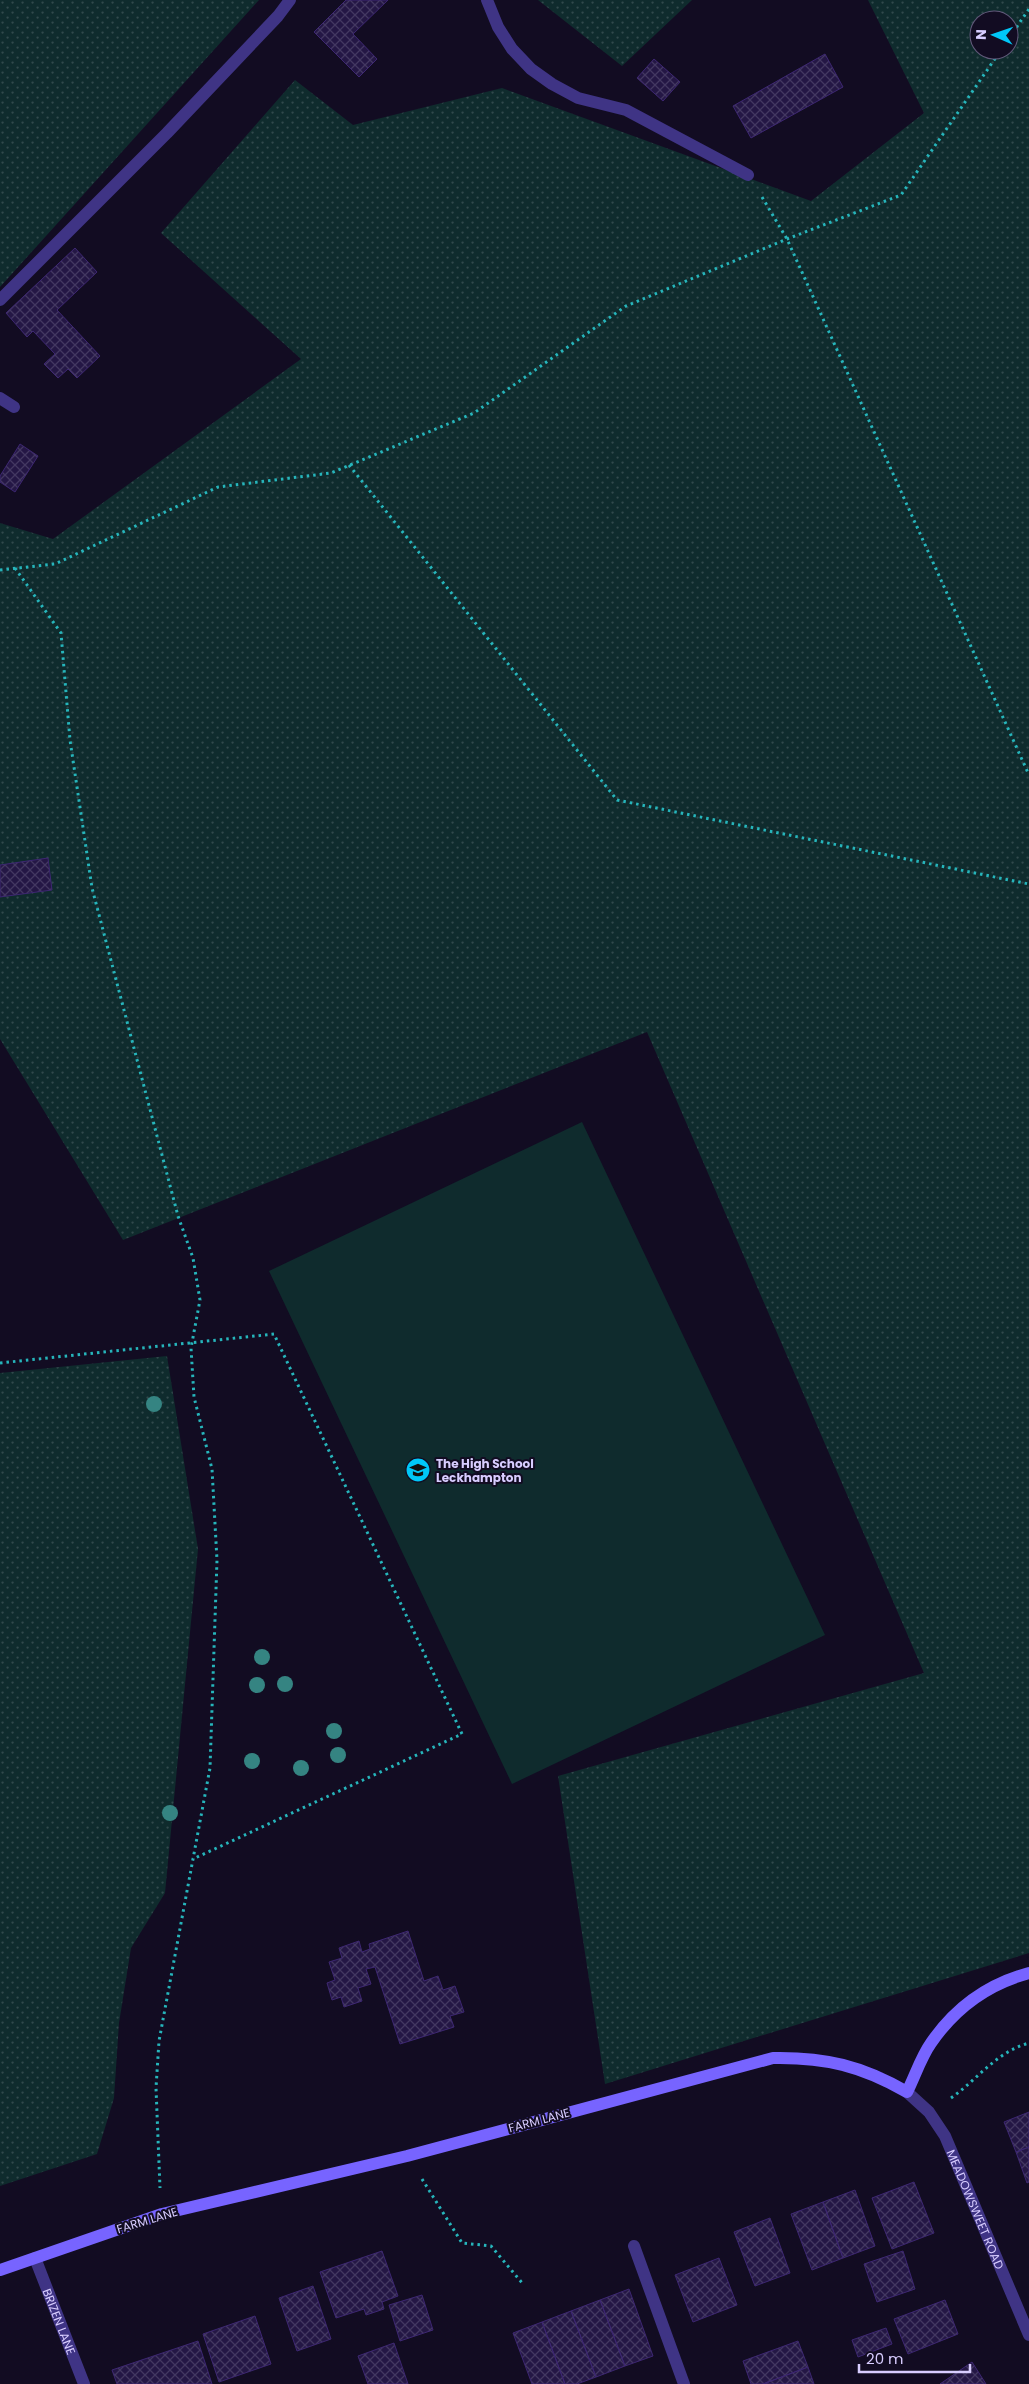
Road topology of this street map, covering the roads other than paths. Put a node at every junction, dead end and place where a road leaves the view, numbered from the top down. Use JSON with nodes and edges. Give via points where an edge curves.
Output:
{"nodes":[{"id":1,"x":290,"y":0,"type":"edge"},
{"id":2,"x":486,"y":0,"type":"edge"},
{"id":3,"x":748,"y":175,"type":"road end"},
{"id":4,"x":0,"y":300,"type":"edge"},
{"id":5,"x":0,"y":398,"type":"edge"},
{"id":6,"x":14,"y":406,"type":"dead end"},
{"id":7,"x":1029,"y":1974,"type":"edge"},
{"id":8,"x":907,"y":2092,"type":"junction"},
{"id":9,"x":634,"y":2246,"type":"dead end"},
{"id":10,"x":35,"y":2258,"type":"junction"},
{"id":11,"x":0,"y":2270,"type":"edge"},
{"id":12,"x":1029,"y":2335,"type":"edge"},
{"id":13,"x":84,"y":2384,"type":"edge"},
{"id":14,"x":684,"y":2384,"type":"edge"}],
"edges":[{"from":1,"to":4,"type":"street","via":[[167,132]]},
{"from":2,"to":3,"type":"street","via":[[512,49],[531,69],[552,84],[578,98],[626,110]]},
{"from":5,"to":6,"type":"street"},
{"from":7,"to":8,"type":"street","via":[[1007,1979],[982,1992],[958,2012],[930,2044]]},
{"from":8,"to":10,"type":"street","name":"FARM LANE","via":[[885,2079],[838,2062],[805,2057],[773,2058],[407,2156],[162,2214]]},
{"from":8,"to":12,"type":"street","name":"MEADOWSWEET ROAD","via":[[929,2112],[945,2136]]},
{"from":9,"to":14,"type":"street"},
{"from":10,"to":11,"type":"street","name":"FARM LANE"},
{"from":10,"to":13,"type":"street","name":"BRIZEN LANE"}]}
